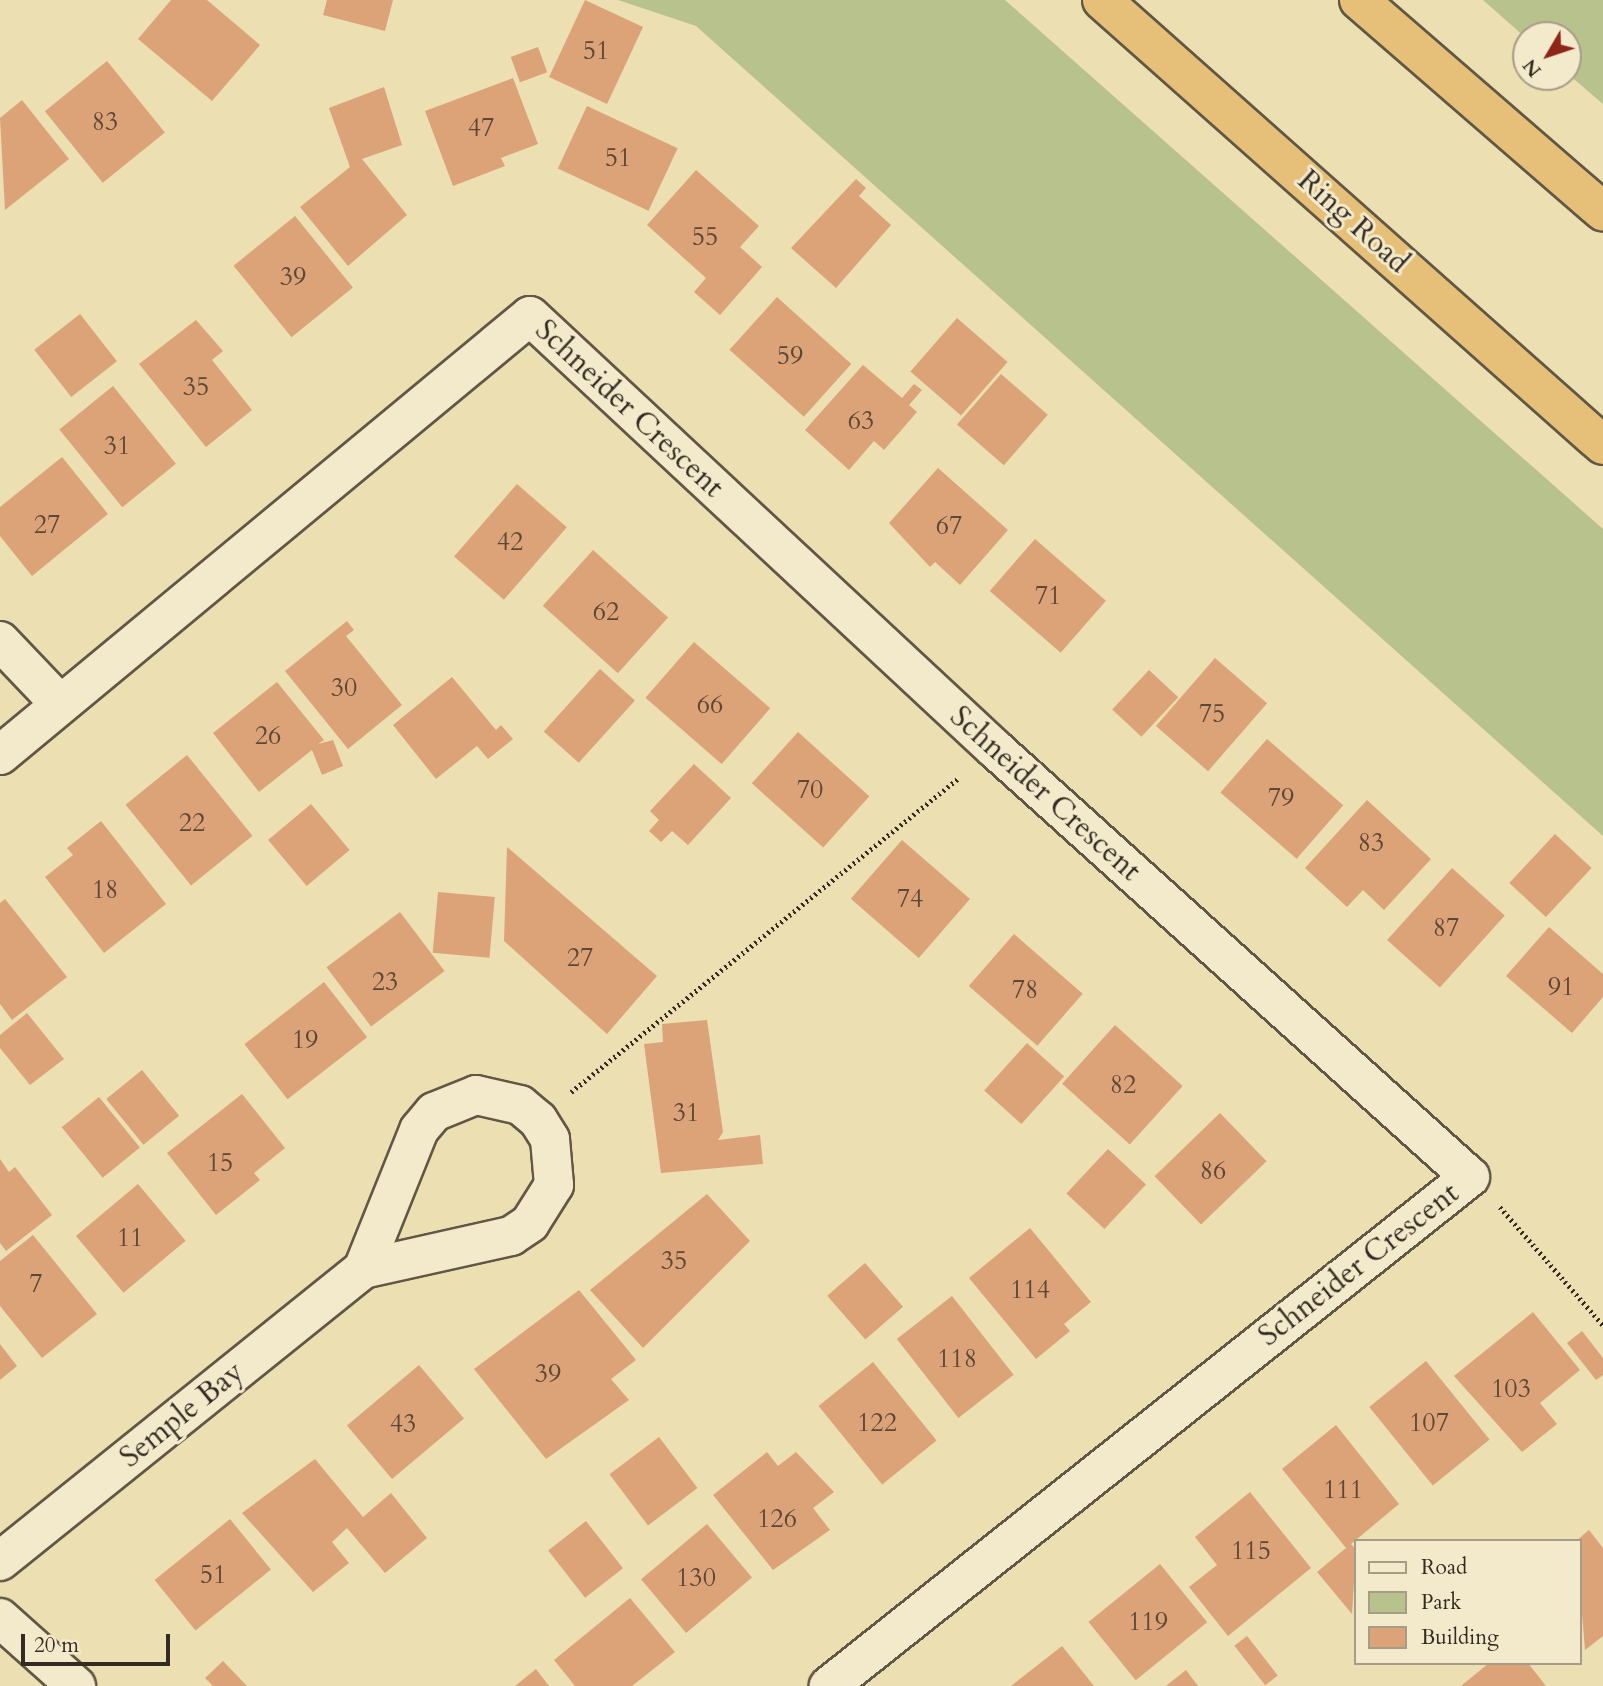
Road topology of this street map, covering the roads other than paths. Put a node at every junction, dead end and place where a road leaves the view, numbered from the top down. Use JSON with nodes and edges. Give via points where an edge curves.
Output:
{"nodes":[{"id":1,"x":1102,"y":0,"type":"edge"},
{"id":2,"x":1359,"y":0,"type":"edge"},
{"id":3,"x":1603,"y":211,"type":"edge"},
{"id":4,"x":1603,"y":445,"type":"edge"},
{"id":5,"x":0,"y":641,"type":"edge"},
{"id":6,"x":60,"y":704,"type":"junction"},
{"id":7,"x":0,"y":755,"type":"edge"},
{"id":8,"x":363,"y":1269,"type":"junction"},
{"id":9,"x":0,"y":1561,"type":"edge"},
{"id":10,"x":0,"y":1618,"type":"edge"},
{"id":11,"x":76,"y":1686,"type":"edge"},
{"id":12,"x":829,"y":1686,"type":"edge"}],
"edges":[{"from":1,"to":4,"type":"highway","name":"Ring Road"},
{"from":2,"to":3,"type":"highway"},
{"from":5,"to":6,"type":"street"},
{"from":6,"to":7,"type":"street","name":"Schneider Crescent"},
{"from":6,"to":12,"type":"street","name":"Schneider Crescent","via":[[530,316],[995,749],[1470,1177]]},
{"from":8,"to":8,"type":"street","name":"Semple Bay","via":[[510,1236],[530,1223],[554,1185],[550,1139],[538,1120],[520,1105],[476,1095],[434,1112],[419,1130]]},
{"from":8,"to":9,"type":"street","name":"Semple Bay"},
{"from":10,"to":11,"type":"street"}]}
